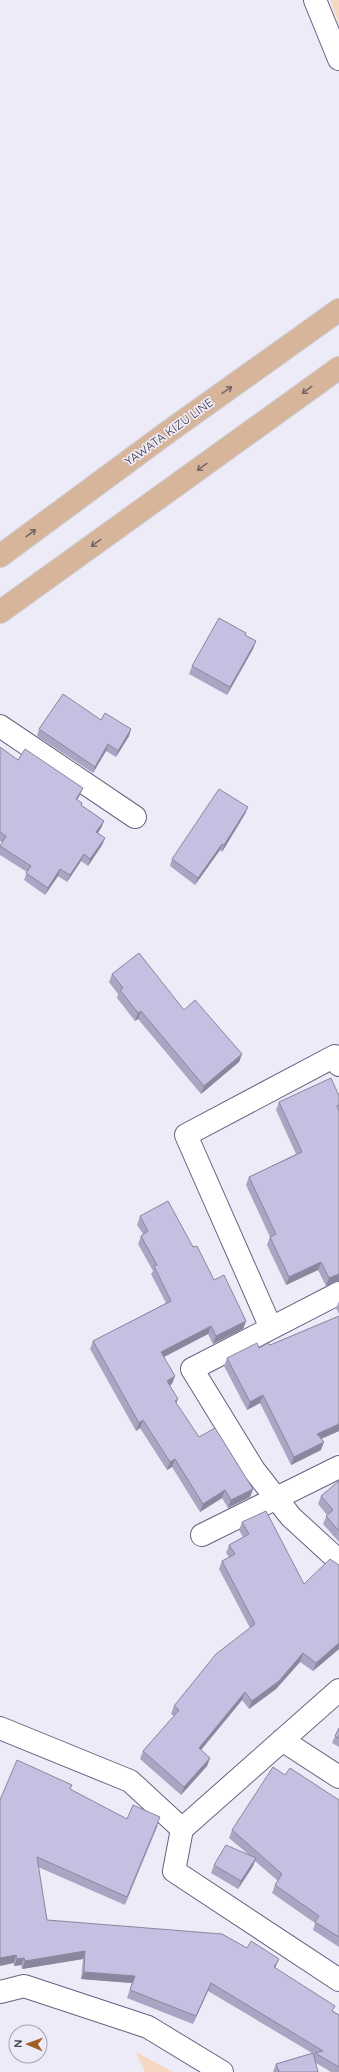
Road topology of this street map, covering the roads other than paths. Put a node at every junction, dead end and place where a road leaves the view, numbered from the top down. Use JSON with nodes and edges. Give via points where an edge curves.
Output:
{"nodes":[{"id":1,"x":315,"y":0,"type":"edge"},
{"id":2,"x":339,"y":60,"type":"edge"},
{"id":3,"x":339,"y":310,"type":"edge"},
{"id":4,"x":339,"y":368,"type":"edge"},
{"id":5,"x":0,"y":556,"type":"edge"},
{"id":6,"x":0,"y":612,"type":"edge"},
{"id":7,"x":0,"y":726,"type":"edge"},
{"id":8,"x":135,"y":817,"type":"dead end"},
{"id":9,"x":339,"y":1065,"type":"edge"},
{"id":10,"x":339,"y":1293,"type":"edge"},
{"id":11,"x":271,"y":1328,"type":"junction"},
{"id":12,"x":339,"y":1467,"type":"edge"},
{"id":13,"x":277,"y":1498,"type":"junction"},
{"id":14,"x":202,"y":1535,"type":"dead end"},
{"id":15,"x":339,"y":1561,"type":"edge"},
{"id":16,"x":339,"y":1690,"type":"edge"},
{"id":17,"x":0,"y":1728,"type":"edge"},
{"id":18,"x":282,"y":1740,"type":"junction"},
{"id":19,"x":339,"y":1777,"type":"edge"},
{"id":20,"x":182,"y":1828,"type":"junction"},
{"id":21,"x":339,"y":1980,"type":"edge"},
{"id":22,"x":0,"y":1992,"type":"edge"},
{"id":23,"x":222,"y":2072,"type":"edge"}],
"edges":[{"from":1,"to":2,"type":"street"},
{"from":5,"to":3,"type":"main road","name":"YAWATA KIZU LINE","one_way":true},
{"from":4,"to":6,"type":"main road","one_way":true},
{"from":7,"to":8,"type":"street"},
{"from":9,"to":11,"type":"street","via":[[335,1056],[186,1135]]},
{"from":10,"to":11,"type":"street"},
{"from":11,"to":13,"type":"street","via":[[192,1369],[254,1470]]},
{"from":12,"to":13,"type":"street"},
{"from":13,"to":14,"type":"street"},
{"from":13,"to":15,"type":"street","via":[[291,1516]]},
{"from":16,"to":18,"type":"street"},
{"from":17,"to":20,"type":"street","via":[[130,1781]]},
{"from":18,"to":19,"type":"street"},
{"from":18,"to":20,"type":"street"},
{"from":20,"to":21,"type":"street","via":[[174,1872]]},
{"from":22,"to":23,"type":"street","via":[[24,1986],[148,2027]]}]}
